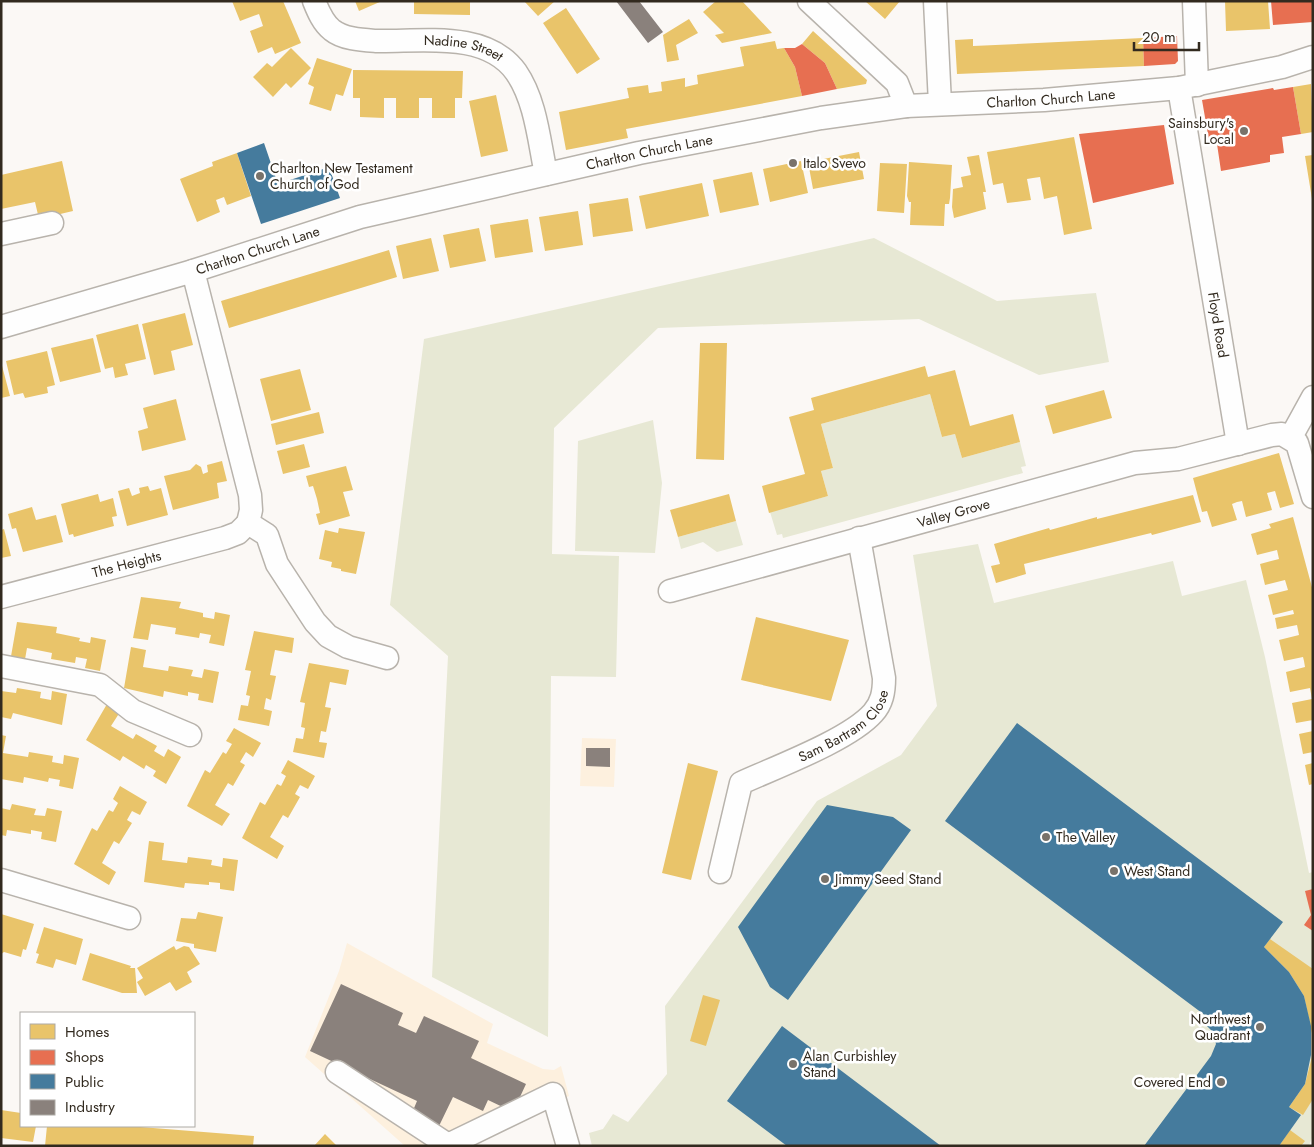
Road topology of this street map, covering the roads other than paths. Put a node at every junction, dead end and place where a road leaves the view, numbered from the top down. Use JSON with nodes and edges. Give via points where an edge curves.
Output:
{"nodes":[{"id":1,"x":314,"y":1,"type":"edge"},
{"id":2,"x":809,"y":1,"type":"edge"},
{"id":3,"x":935,"y":1,"type":"edge"},
{"id":4,"x":1194,"y":1,"type":"edge"},
{"id":5,"x":1313,"y":57,"type":"edge"},
{"id":6,"x":1188,"y":86,"type":"junction"},
{"id":7,"x":940,"y":104,"type":"junction"},
{"id":8,"x":906,"y":106,"type":"junction"},
{"id":9,"x":546,"y":174,"type":"junction"},
{"id":10,"x":52,"y":223,"type":"dead end"},
{"id":11,"x":1,"y":234,"type":"edge"},
{"id":12,"x":193,"y":271,"type":"junction"},
{"id":13,"x":1,"y":327,"type":"edge"},
{"id":14,"x":1313,"y":398,"type":"edge"},
{"id":15,"x":1291,"y":437,"type":"junction"},
{"id":16,"x":1238,"y":444,"type":"junction"},
{"id":17,"x":1313,"y":497,"type":"edge"},
{"id":18,"x":248,"y":523,"type":"junction"},
{"id":19,"x":859,"y":538,"type":"junction"},
{"id":20,"x":670,"y":591,"type":"dead end"},
{"id":21,"x":1,"y":597,"type":"edge"},
{"id":22,"x":387,"y":658,"type":"dead end"},
{"id":23,"x":1,"y":666,"type":"edge"},
{"id":24,"x":190,"y":735,"type":"dead end"},
{"id":25,"x":720,"y":872,"type":"dead end"},
{"id":26,"x":1,"y":880,"type":"edge"},
{"id":27,"x":129,"y":918,"type":"dead end"},
{"id":28,"x":337,"y":1072,"type":"dead end"},
{"id":29,"x":568,"y":1146,"type":"edge"}],
"edges":[{"from":1,"to":9,"type":"street","name":"Nadine Street","via":[[332,31],[349,38],[454,42],[478,46],[499,55],[515,72],[526,93]]},
{"from":2,"to":8,"type":"street","via":[[897,83]]},
{"from":3,"to":7,"type":"street"},
{"from":4,"to":6,"type":"street","name":"Floyd Road"},
{"from":5,"to":6,"type":"street","name":"Charlton Church Lane","via":[[1282,67]]},
{"from":6,"to":7,"type":"street","name":"Charlton Church Lane","via":[[1044,100]]},
{"from":6,"to":16,"type":"street","name":"Floyd Road"},
{"from":7,"to":8,"type":"street","name":"Charlton Church Lane"},
{"from":8,"to":9,"type":"street","name":"Charlton Church Lane","via":[[821,118]]},
{"from":9,"to":12,"type":"street","name":"Charlton Church Lane","via":[[360,217]]},
{"from":10,"to":11,"type":"street"},
{"from":12,"to":13,"type":"street","name":"Charlton Church Lane"},
{"from":12,"to":18,"type":"street","via":[[250,495]]},
{"from":14,"to":15,"type":"street"},
{"from":15,"to":16,"type":"street","via":[[1272,435]]},
{"from":15,"to":17,"type":"street","via":[[1301,452]]},
{"from":16,"to":19,"type":"street","name":"Valley Grove","via":[[1178,459],[1134,463]]},
{"from":18,"to":21,"type":"street","name":"The Heights","via":[[238,533],[225,538]]},
{"from":18,"to":22,"type":"street","via":[[267,535],[276,564],[314,622],[328,636],[348,647]]},
{"from":19,"to":20,"type":"street","name":"Valley Grove"},
{"from":19,"to":25,"type":"street","name":"Sam Bartram Close","via":[[884,678],[884,695],[874,712],[856,729],[741,783]]},
{"from":23,"to":24,"type":"street","via":[[100,685],[133,711]]},
{"from":26,"to":27,"type":"street"},
{"from":28,"to":29,"type":"street","via":[[448,1145],[553,1094]]}]}
